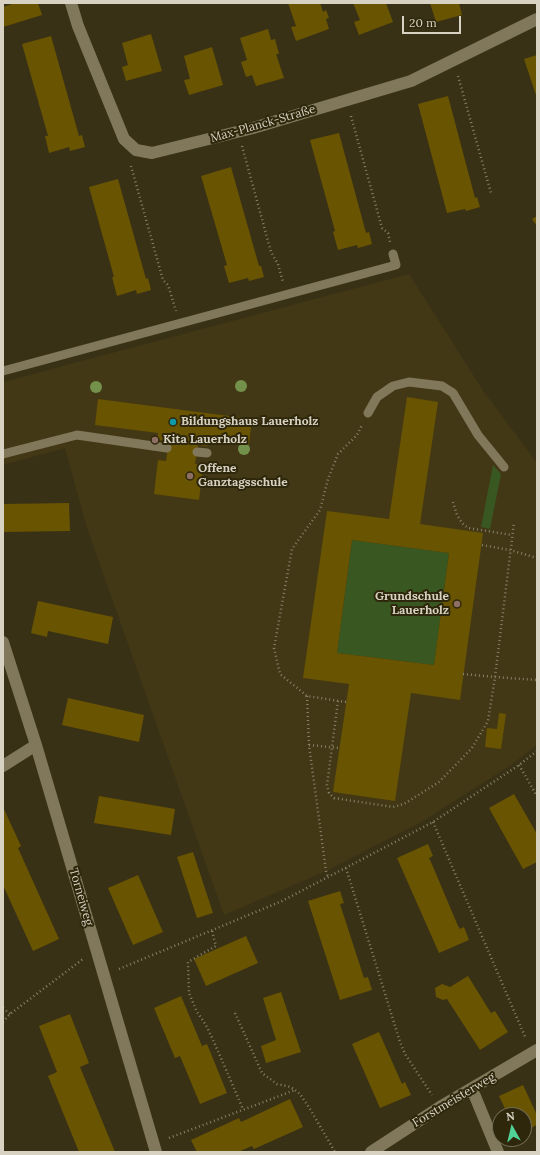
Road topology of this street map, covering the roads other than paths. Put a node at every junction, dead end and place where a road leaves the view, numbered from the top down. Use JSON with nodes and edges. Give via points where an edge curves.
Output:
{"nodes":[{"id":1,"x":71,"y":3,"type":"edge"},
{"id":2,"x":537,"y":20,"type":"edge"},
{"id":3,"x":393,"y":254,"type":"road end"},
{"id":4,"x":3,"y":371,"type":"edge"},
{"id":5,"x":368,"y":413,"type":"road end"},
{"id":6,"x":168,"y":448,"type":"dead end"},
{"id":7,"x":3,"y":454,"type":"edge"},
{"id":8,"x":504,"y":467,"type":"dead end"},
{"id":9,"x":3,"y":642,"type":"edge"},
{"id":10,"x":36,"y":745,"type":"junction"},
{"id":11,"x":3,"y":766,"type":"edge"},
{"id":12,"x":534,"y":1051,"type":"edge"},
{"id":13,"x":472,"y":1089,"type":"junction"},
{"id":14,"x":155,"y":1149,"type":"edge"},
{"id":15,"x":371,"y":1152,"type":"edge"},
{"id":16,"x":498,"y":1152,"type":"edge"}],
"edges":[{"from":1,"to":2,"type":"street","name":"Max-Planck-Straße","via":[[124,139],[136,150],[152,153],[239,132],[411,81]]},
{"from":3,"to":4,"type":"lane","via":[[396,265]]},
{"from":5,"to":8,"type":"lane","via":[[377,397],[393,386],[409,382],[442,386],[453,393],[478,435]]},
{"from":6,"to":7,"type":"lane","via":[[77,435]]},
{"from":9,"to":10,"type":"street","name":"Torneiweg"},
{"from":10,"to":11,"type":"street"},
{"from":10,"to":14,"type":"street","name":"Torneiweg"},
{"from":12,"to":13,"type":"street","name":"Forstmeisterweg"},
{"from":13,"to":15,"type":"street","name":"Forstmeisterweg"},
{"from":13,"to":16,"type":"street"}]}
